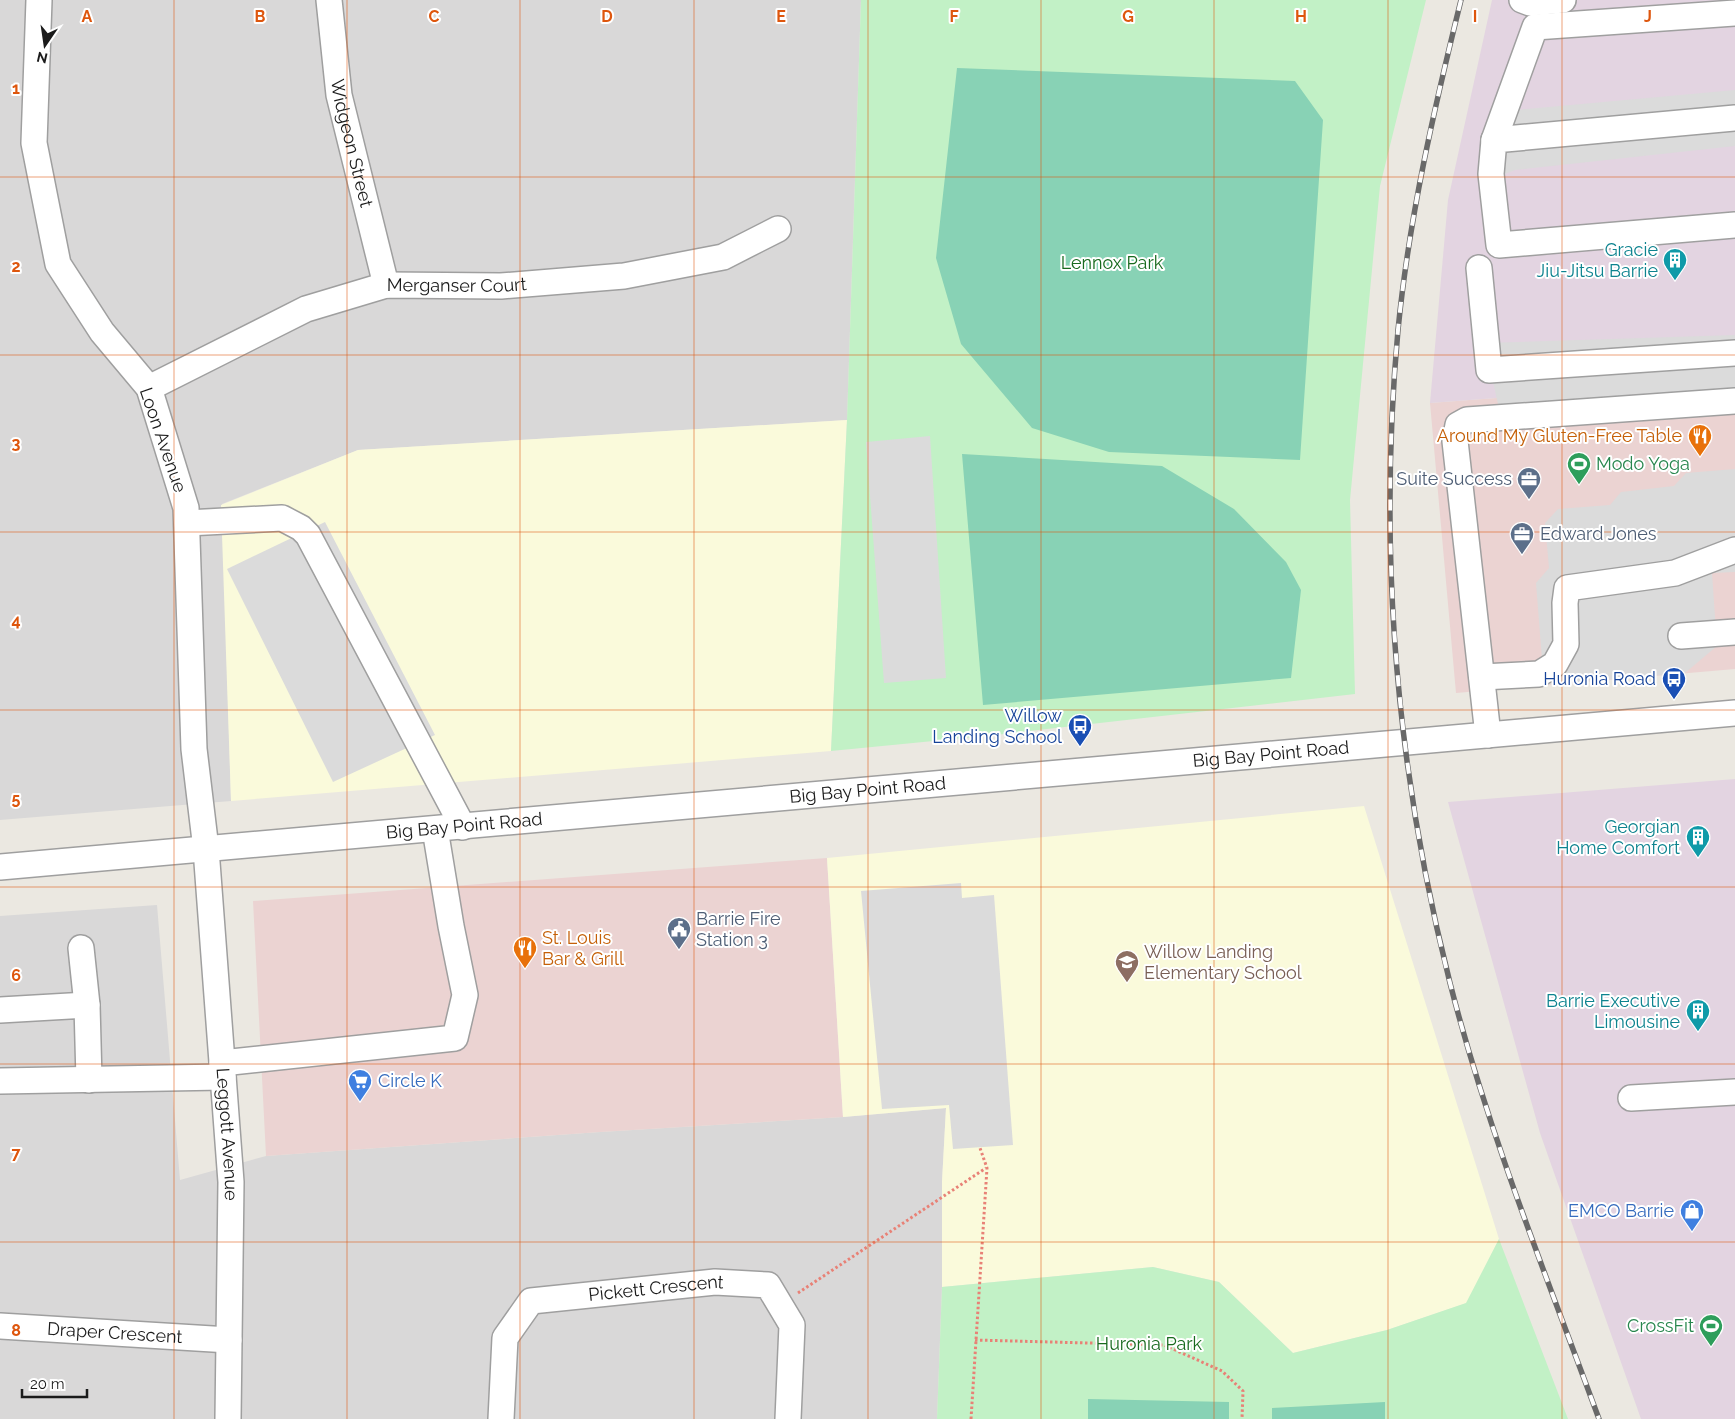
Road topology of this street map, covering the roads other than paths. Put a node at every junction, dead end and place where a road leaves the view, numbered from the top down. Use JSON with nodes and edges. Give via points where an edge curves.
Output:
{"nodes":[{"id":1,"x":39,"y":0,"type":"edge"},
{"id":2,"x":329,"y":0,"type":"edge"},
{"id":3,"x":1522,"y":0,"type":"edge"},
{"id":4,"x":1563,"y":0,"type":"edge"},
{"id":5,"x":1735,"y":13,"type":"edge"},
{"id":6,"x":1735,"y":118,"type":"edge"},
{"id":7,"x":1494,"y":140,"type":"junction"},
{"id":8,"x":1735,"y":225,"type":"edge"},
{"id":9,"x":778,"y":229,"type":"dead end"},
{"id":10,"x":1479,"y":268,"type":"dead end"},
{"id":11,"x":386,"y":285,"type":"junction"},
{"id":12,"x":1735,"y":353,"type":"edge"},
{"id":13,"x":149,"y":388,"type":"junction"},
{"id":14,"x":1735,"y":401,"type":"edge"},
{"id":15,"x":187,"y":523,"type":"junction"},
{"id":16,"x":1735,"y":550,"type":"edge"},
{"id":17,"x":1735,"y":632,"type":"edge"},
{"id":18,"x":1681,"y":636,"type":"dead end"},
{"id":19,"x":1482,"y":677,"type":"junction"},
{"id":20,"x":1735,"y":712,"type":"edge"},
{"id":21,"x":1488,"y":735,"type":"junction"},
{"id":22,"x":463,"y":827,"type":"junction"},
{"id":23,"x":435,"y":829,"type":"junction"},
{"id":24,"x":206,"y":849,"type":"junction"},
{"id":25,"x":0,"y":867,"type":"edge"},
{"id":26,"x":81,"y":948,"type":"dead end"},
{"id":27,"x":87,"y":1004,"type":"junction"},
{"id":28,"x":0,"y":1010,"type":"edge"},
{"id":29,"x":222,"y":1070,"type":"junction"},
{"id":30,"x":89,"y":1080,"type":"junction"},
{"id":31,"x":0,"y":1081,"type":"edge"},
{"id":32,"x":1735,"y":1092,"type":"edge"},
{"id":33,"x":1631,"y":1098,"type":"dead end"},
{"id":34,"x":0,"y":1326,"type":"edge"},
{"id":35,"x":229,"y":1340,"type":"junction"},
{"id":36,"x":228,"y":1419,"type":"edge"},
{"id":37,"x":501,"y":1419,"type":"edge"},
{"id":38,"x":788,"y":1419,"type":"edge"}],
"edges":[{"from":1,"to":13,"type":"street","name":"Loon Avenue","via":[[34,144],[58,264],[102,332]]},
{"from":2,"to":11,"type":"street","name":"Widgeon Street","via":[[339,95]]},
{"from":3,"to":4,"type":"street","via":[[1530,3]]},
{"from":5,"to":7,"type":"street","via":[[1535,27]]},
{"from":6,"to":7,"type":"street"},
{"from":7,"to":8,"type":"street","via":[[1490,174],[1499,245]]},
{"from":9,"to":11,"type":"street","name":"Merganser Court","via":[[723,257],[624,276],[500,286]]},
{"from":10,"to":12,"type":"street","via":[[1489,370]]},
{"from":11,"to":13,"type":"street","name":"Merganser Court","via":[[306,309]]},
{"from":13,"to":15,"type":"street","name":"Loon Avenue","via":[[186,508]]},
{"from":14,"to":19,"type":"street","via":[[1467,420],[1458,425],[1455,441]]},
{"from":15,"to":22,"type":"street","via":[[282,518],[308,536]]},
{"from":15,"to":24,"type":"street","name":"Loon Avenue","via":[[194,749]]},
{"from":16,"to":19,"type":"street","via":[[1675,573],[1567,588],[1564,603],[1566,644],[1555,664],[1539,674]]},
{"from":17,"to":18,"type":"street"},
{"from":19,"to":21,"type":"street"},
{"from":20,"to":21,"type":"street","name":"Big Bay Point Road"},
{"from":21,"to":22,"type":"street","name":"Big Bay Point Road"},
{"from":22,"to":23,"type":"street","name":"Big Bay Point Road"},
{"from":23,"to":24,"type":"street","name":"Big Bay Point Road"},
{"from":23,"to":29,"type":"street","via":[[465,995],[456,1038]]},
{"from":24,"to":25,"type":"street","name":"Big Bay Point Road"},
{"from":24,"to":29,"type":"street","name":"Leggott Avenue"},
{"from":26,"to":27,"type":"street"},
{"from":27,"to":28,"type":"street"},
{"from":27,"to":30,"type":"street"},
{"from":29,"to":30,"type":"street"},
{"from":29,"to":35,"type":"street","name":"Leggott Avenue","via":[[231,1182]]},
{"from":30,"to":31,"type":"street"},
{"from":32,"to":33,"type":"street"},
{"from":34,"to":35,"type":"street","name":"Draper Crescent"},
{"from":35,"to":36,"type":"street","name":"Leggott Avenue"},
{"from":37,"to":38,"type":"street","name":"Pickett Crescent","via":[[506,1338],[532,1301],[715,1282],[768,1286],[792,1325]]}]}
